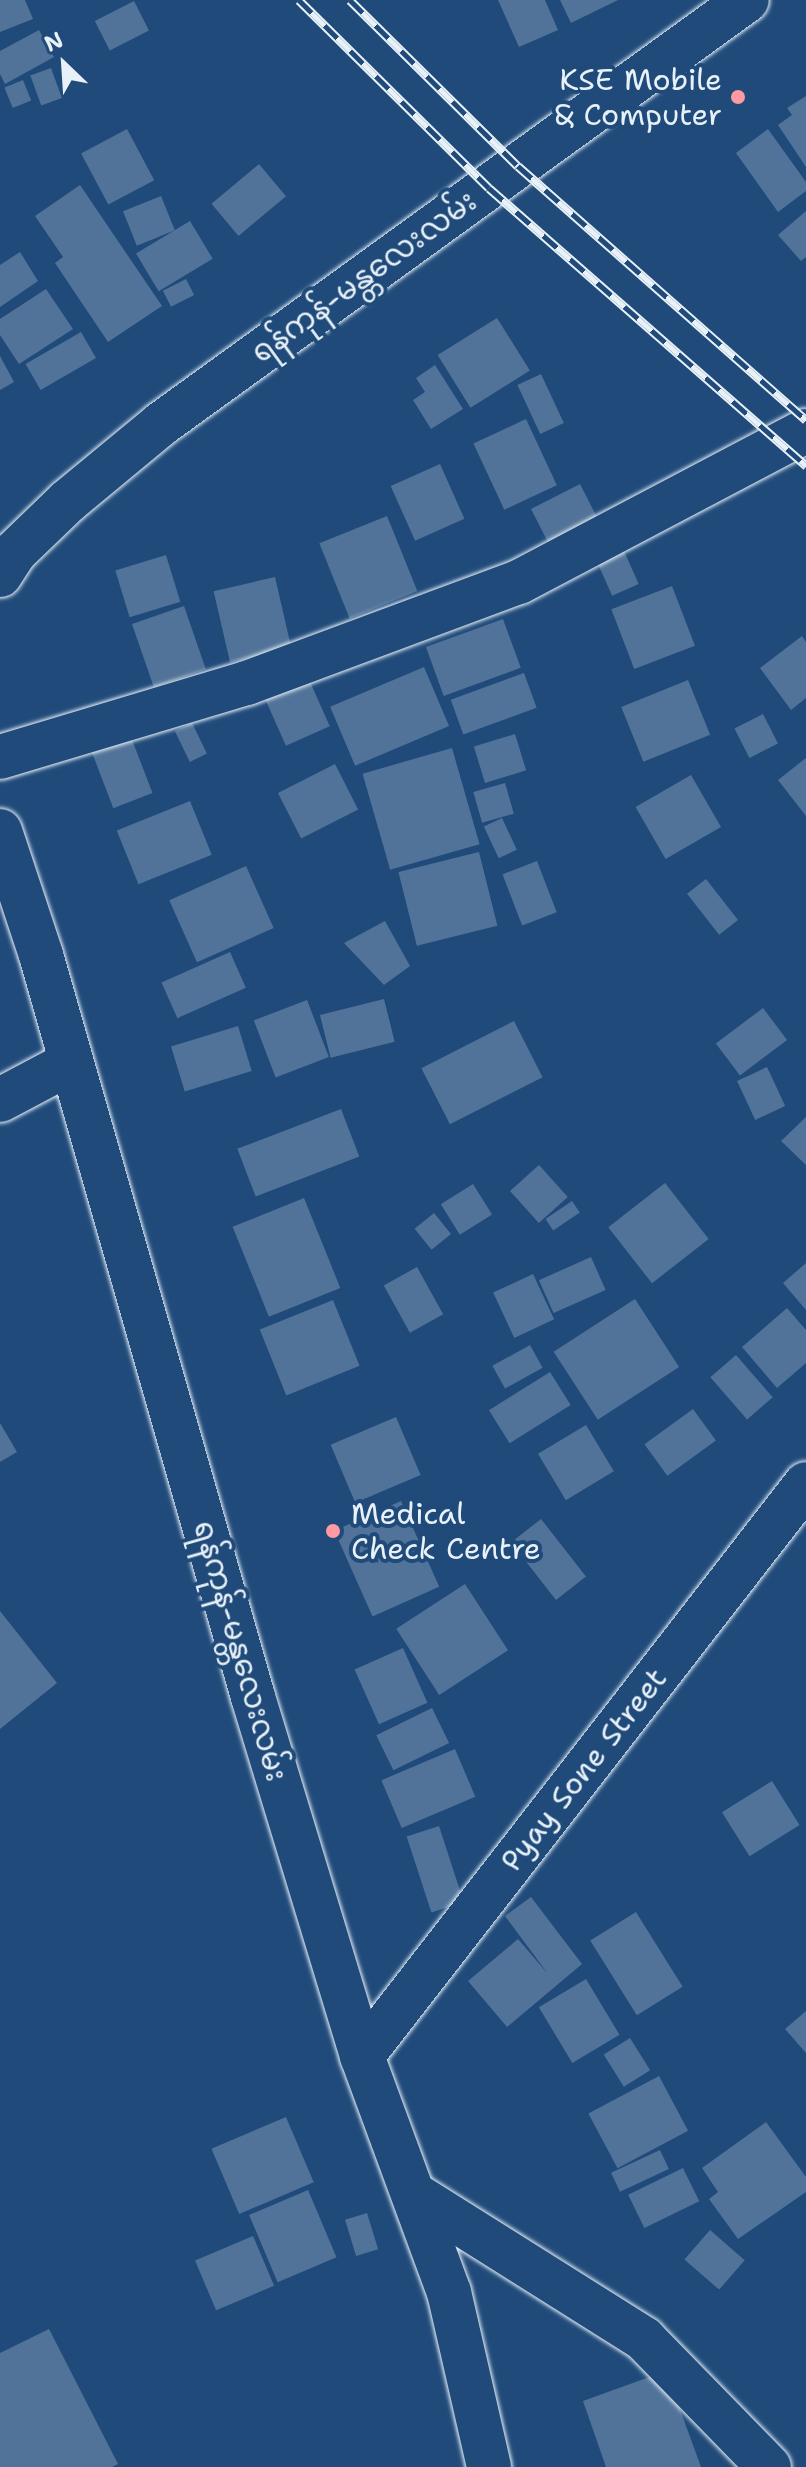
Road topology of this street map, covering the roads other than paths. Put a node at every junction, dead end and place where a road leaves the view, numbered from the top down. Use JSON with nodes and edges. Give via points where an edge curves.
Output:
{"nodes":[{"id":1,"x":747,"y":0,"type":"edge"},
{"id":2,"x":806,"y":431,"type":"edge"},
{"id":3,"x":0,"y":575,"type":"edge"},
{"id":4,"x":0,"y":757,"type":"edge"},
{"id":5,"x":0,"y":831,"type":"edge"},
{"id":6,"x":70,"y":1063,"type":"junction"},
{"id":7,"x":0,"y":1100,"type":"edge"},
{"id":8,"x":806,"y":1484,"type":"edge"},
{"id":9,"x":362,"y":2056,"type":"junction"},
{"id":10,"x":414,"y":2194,"type":"junction"},
{"id":11,"x":489,"y":2467,"type":"edge"},
{"id":12,"x":769,"y":2467,"type":"edge"}],
"edges":[{"from":1,"to":3,"type":"main road","name":"ရန်ကုန်-မန္တလေးလမ်း","via":[[161,424],[68,501],[15,552]]},
{"from":2,"to":4,"type":"main road","via":[[519,582],[247,683]]},
{"from":5,"to":6,"type":"main road","name":"ရန်ကုန်-မန္တလေးလမ်း"},
{"from":6,"to":7,"type":"main road"},
{"from":6,"to":9,"type":"main road","name":"ရန်ကုန်-မန္တလေးလမ်း"},
{"from":8,"to":9,"type":"main road","name":"Pyay Sone Street"},
{"from":9,"to":10,"type":"main road","name":"ရန်ကုန်-မန္တလေးလမ်း"},
{"from":10,"to":11,"type":"main road","name":"ရန်ကုန်-မန္တလေးလမ်း","via":[[449,2292]]},
{"from":10,"to":12,"type":"main road","via":[[644,2339]]}]}
